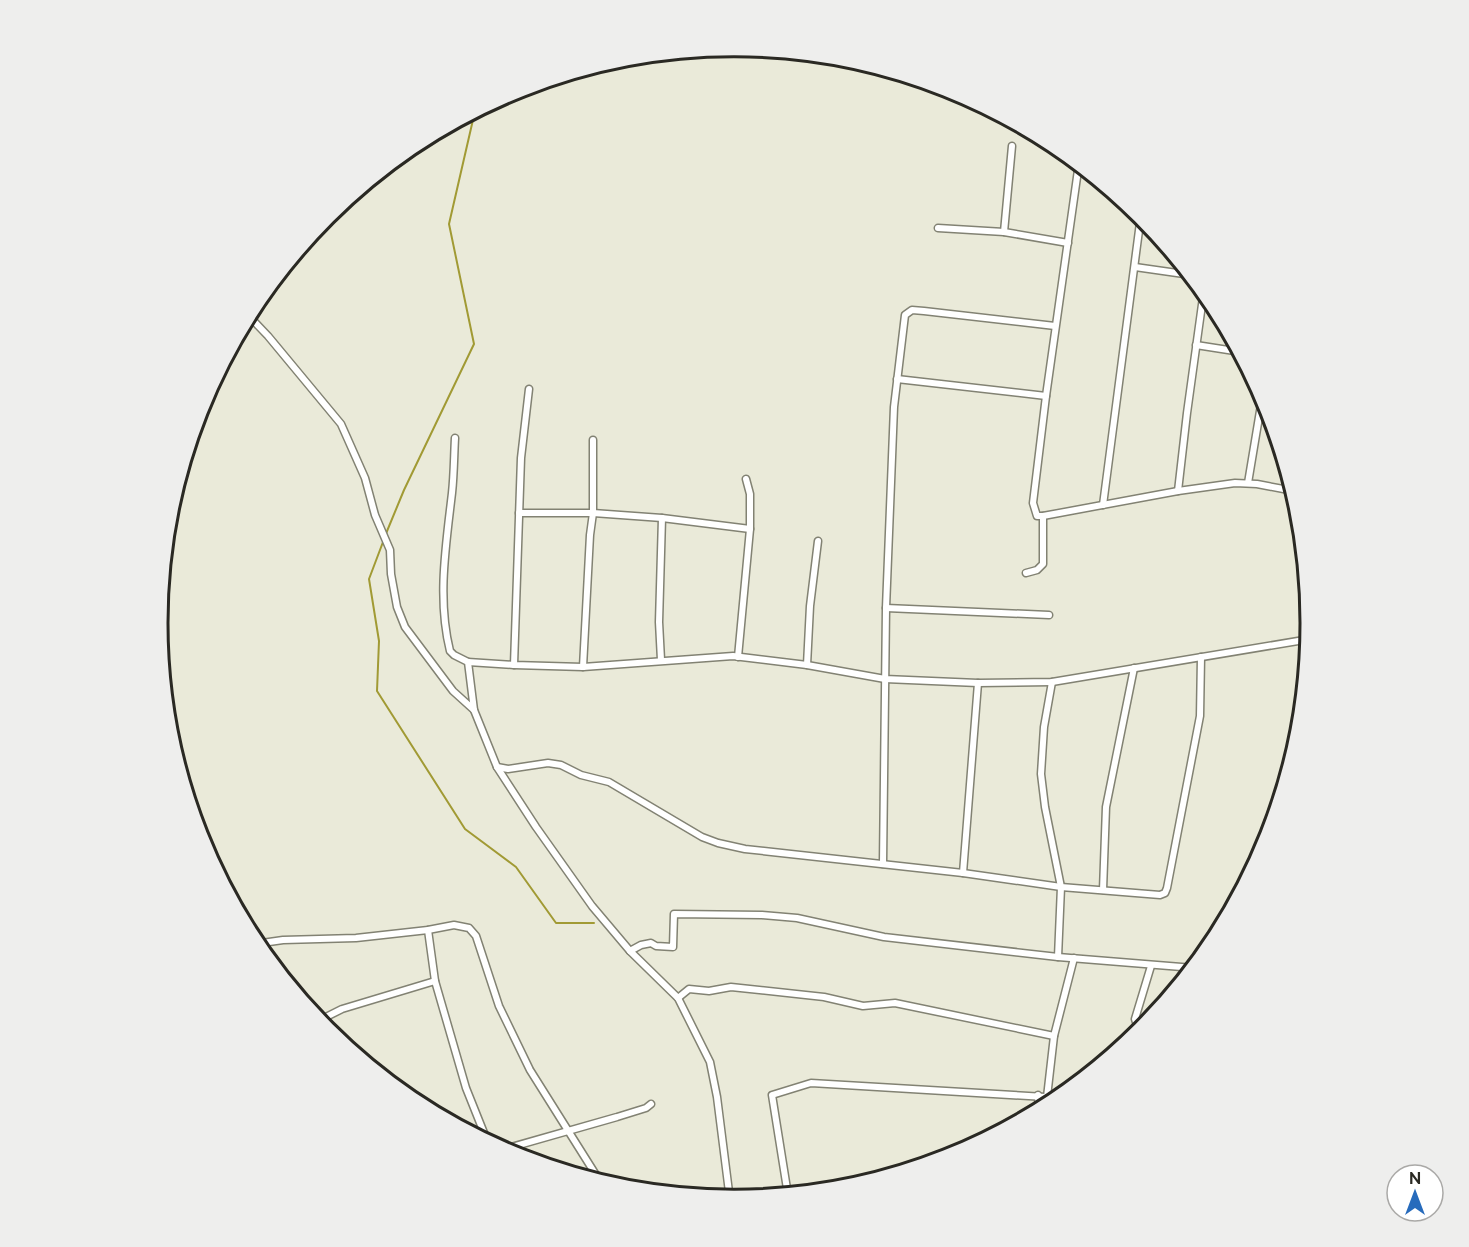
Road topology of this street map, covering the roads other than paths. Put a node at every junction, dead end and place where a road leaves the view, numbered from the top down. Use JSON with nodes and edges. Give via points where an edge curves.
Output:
{"nodes":[{"id":1,"x":1012,"y":146,"type":"dead end"},
{"id":2,"x":1078,"y":173,"type":"edge"},
{"id":3,"x":938,"y":228,"type":"dead end"},
{"id":4,"x":1140,"y":228,"type":"edge"},
{"id":5,"x":1004,"y":232,"type":"junction"},
{"id":6,"x":1068,"y":243,"type":"junction"},
{"id":7,"x":1135,"y":267,"type":"junction"},
{"id":8,"x":1179,"y":273,"type":"edge"},
{"id":9,"x":1202,"y":304,"type":"edge"},
{"id":10,"x":255,"y":322,"type":"edge"},
{"id":11,"x":1055,"y":326,"type":"junction"},
{"id":12,"x":1196,"y":345,"type":"junction"},
{"id":13,"x":1231,"y":350,"type":"edge"},
{"id":14,"x":897,"y":379,"type":"junction"},
{"id":15,"x":530,"y":390,"type":"dead end"},
{"id":16,"x":1046,"y":396,"type":"junction"},
{"id":17,"x":1260,"y":412,"type":"edge"},
{"id":18,"x":455,"y":438,"type":"dead end"},
{"id":19,"x":593,"y":440,"type":"dead end"},
{"id":20,"x":746,"y":479,"type":"dead end"},
{"id":21,"x":1248,"y":483,"type":"junction"},
{"id":22,"x":1285,"y":489,"type":"edge"},
{"id":23,"x":1178,"y":491,"type":"junction"},
{"id":24,"x":1103,"y":505,"type":"junction"},
{"id":25,"x":519,"y":513,"type":"junction"},
{"id":26,"x":593,"y":513,"type":"junction"},
{"id":27,"x":1043,"y":516,"type":"junction"},
{"id":28,"x":662,"y":518,"type":"junction"},
{"id":29,"x":750,"y":529,"type":"junction"},
{"id":30,"x":818,"y":542,"type":"dead end"},
{"id":31,"x":1026,"y":573,"type":"dead end"},
{"id":32,"x":886,"y":608,"type":"junction"},
{"id":33,"x":1049,"y":615,"type":"dead end"},
{"id":34,"x":1301,"y":641,"type":"edge"},
{"id":35,"x":738,"y":657,"type":"junction"},
{"id":36,"x":1201,"y":657,"type":"junction"},
{"id":37,"x":661,"y":660,"type":"junction"},
{"id":38,"x":468,"y":662,"type":"junction"},
{"id":39,"x":514,"y":665,"type":"junction"},
{"id":40,"x":807,"y":665,"type":"junction"},
{"id":41,"x":584,"y":667,"type":"junction"},
{"id":42,"x":1134,"y":668,"type":"junction"},
{"id":43,"x":885,"y":679,"type":"junction"},
{"id":44,"x":1052,"y":682,"type":"junction"},
{"id":45,"x":978,"y":683,"type":"junction"},
{"id":46,"x":474,"y":710,"type":"junction"},
{"id":47,"x":497,"y":767,"type":"junction"},
{"id":48,"x":883,"y":864,"type":"junction"},
{"id":49,"x":963,"y":873,"type":"junction"},
{"id":50,"x":1061,"y":887,"type":"junction"},
{"id":51,"x":1103,"y":890,"type":"junction"},
{"id":52,"x":428,"y":930,"type":"junction"},
{"id":53,"x":266,"y":942,"type":"edge"},
{"id":54,"x":630,"y":951,"type":"junction"},
{"id":55,"x":1058,"y":957,"type":"junction"},
{"id":56,"x":1074,"y":958,"type":"junction"},
{"id":57,"x":1151,"y":966,"type":"junction"},
{"id":58,"x":1184,"y":968,"type":"edge"},
{"id":59,"x":435,"y":981,"type":"junction"},
{"id":60,"x":678,"y":998,"type":"junction"},
{"id":61,"x":327,"y":1016,"type":"edge"},
{"id":62,"x":1136,"y":1023,"type":"edge"},
{"id":63,"x":1054,"y":1036,"type":"junction"},
{"id":64,"x":1038,"y":1095,"type":"junction"},
{"id":65,"x":1047,"y":1097,"type":"joint"},
{"id":66,"x":1038,"y":1102,"type":"edge"},
{"id":67,"x":651,"y":1104,"type":"dead end"},
{"id":68,"x":568,"y":1131,"type":"junction"},
{"id":69,"x":483,"y":1132,"type":"edge"},
{"id":70,"x":515,"y":1146,"type":"edge"},
{"id":71,"x":594,"y":1172,"type":"edge"},
{"id":72,"x":787,"y":1187,"type":"edge"},
{"id":73,"x":729,"y":1190,"type":"edge"}],
"edges":[{"from":1,"to":5,"type":"street"},
{"from":2,"to":6,"type":"street"},
{"from":3,"to":5,"type":"street"},
{"from":4,"to":7,"type":"street"},
{"from":5,"to":6,"type":"street"},
{"from":6,"to":11,"type":"street"},
{"from":7,"to":8,"type":"street"},
{"from":7,"to":24,"type":"street"},
{"from":9,"to":12,"type":"street"},
{"from":10,"to":46,"type":"street","via":[[341,424],[390,550],[397,607],[405,627],[453,691]]},
{"from":11,"to":14,"type":"street","via":[[907,312]]},
{"from":11,"to":16,"type":"street"},
{"from":12,"to":13,"type":"street"},
{"from":12,"to":23,"type":"street"},
{"from":14,"to":16,"type":"street"},
{"from":14,"to":32,"type":"street"},
{"from":15,"to":25,"type":"street"},
{"from":16,"to":27,"type":"street","via":[[1033,503],[1037,516]]},
{"from":17,"to":21,"type":"street"},
{"from":18,"to":38,"type":"street","via":[[443,600],[450,651]]},
{"from":19,"to":26,"type":"street"},
{"from":20,"to":29,"type":"street"},
{"from":21,"to":22,"type":"street"},
{"from":21,"to":23,"type":"street"},
{"from":23,"to":24,"type":"street"},
{"from":24,"to":27,"type":"street"},
{"from":25,"to":26,"type":"street"},
{"from":25,"to":39,"type":"street"},
{"from":26,"to":28,"type":"street"},
{"from":26,"to":41,"type":"street"},
{"from":27,"to":31,"type":"street","via":[[1043,564]]},
{"from":28,"to":29,"type":"street"},
{"from":28,"to":37,"type":"street"},
{"from":29,"to":35,"type":"street"},
{"from":30,"to":40,"type":"street"},
{"from":32,"to":33,"type":"street"},
{"from":32,"to":43,"type":"street"},
{"from":34,"to":36,"type":"street"},
{"from":35,"to":37,"type":"street"},
{"from":35,"to":40,"type":"street"},
{"from":36,"to":42,"type":"street"},
{"from":36,"to":51,"type":"street","via":[[1200,716],[1165,893]]},
{"from":37,"to":41,"type":"street"},
{"from":38,"to":39,"type":"street"},
{"from":38,"to":46,"type":"street"},
{"from":39,"to":41,"type":"street"},
{"from":40,"to":43,"type":"street"},
{"from":42,"to":44,"type":"street"},
{"from":42,"to":51,"type":"street","via":[[1106,807]]},
{"from":43,"to":45,"type":"street"},
{"from":43,"to":48,"type":"street"},
{"from":44,"to":45,"type":"street"},
{"from":44,"to":50,"type":"street","via":[[1041,774]]},
{"from":45,"to":49,"type":"street"},
{"from":46,"to":47,"type":"street"},
{"from":47,"to":48,"type":"street","via":[[561,765],[609,782],[692,832],[718,843]]},
{"from":47,"to":54,"type":"street","via":[[592,906]]},
{"from":48,"to":49,"type":"street"},
{"from":49,"to":50,"type":"street"},
{"from":50,"to":51,"type":"street"},
{"from":50,"to":55,"type":"street"},
{"from":52,"to":53,"type":"street"},
{"from":52,"to":59,"type":"street"},
{"from":52,"to":68,"type":"street","via":[[464,925],[476,936],[499,1006],[530,1070]]},
{"from":54,"to":55,"type":"street","via":[[651,943],[673,947],[674,914],[762,915],[797,918],[884,937]]},
{"from":54,"to":60,"type":"street"},
{"from":55,"to":56,"type":"street"},
{"from":56,"to":57,"type":"street"},
{"from":56,"to":63,"type":"street"},
{"from":57,"to":58,"type":"street"},
{"from":57,"to":62,"type":"street"},
{"from":59,"to":61,"type":"street"},
{"from":59,"to":69,"type":"street","via":[[466,1088]]},
{"from":60,"to":63,"type":"street","via":[[690,989],[731,987],[824,997],[863,1006],[895,1003]]},
{"from":60,"to":73,"type":"street","via":[[710,1062]]},
{"from":63,"to":65,"type":"street"},
{"from":64,"to":65,"type":"street"},
{"from":64,"to":66,"type":"street"},
{"from":64,"to":72,"type":"street","via":[[811,1083],[772,1095]]},
{"from":67,"to":68,"type":"street"},
{"from":68,"to":70,"type":"street"},
{"from":68,"to":71,"type":"street"}]}
